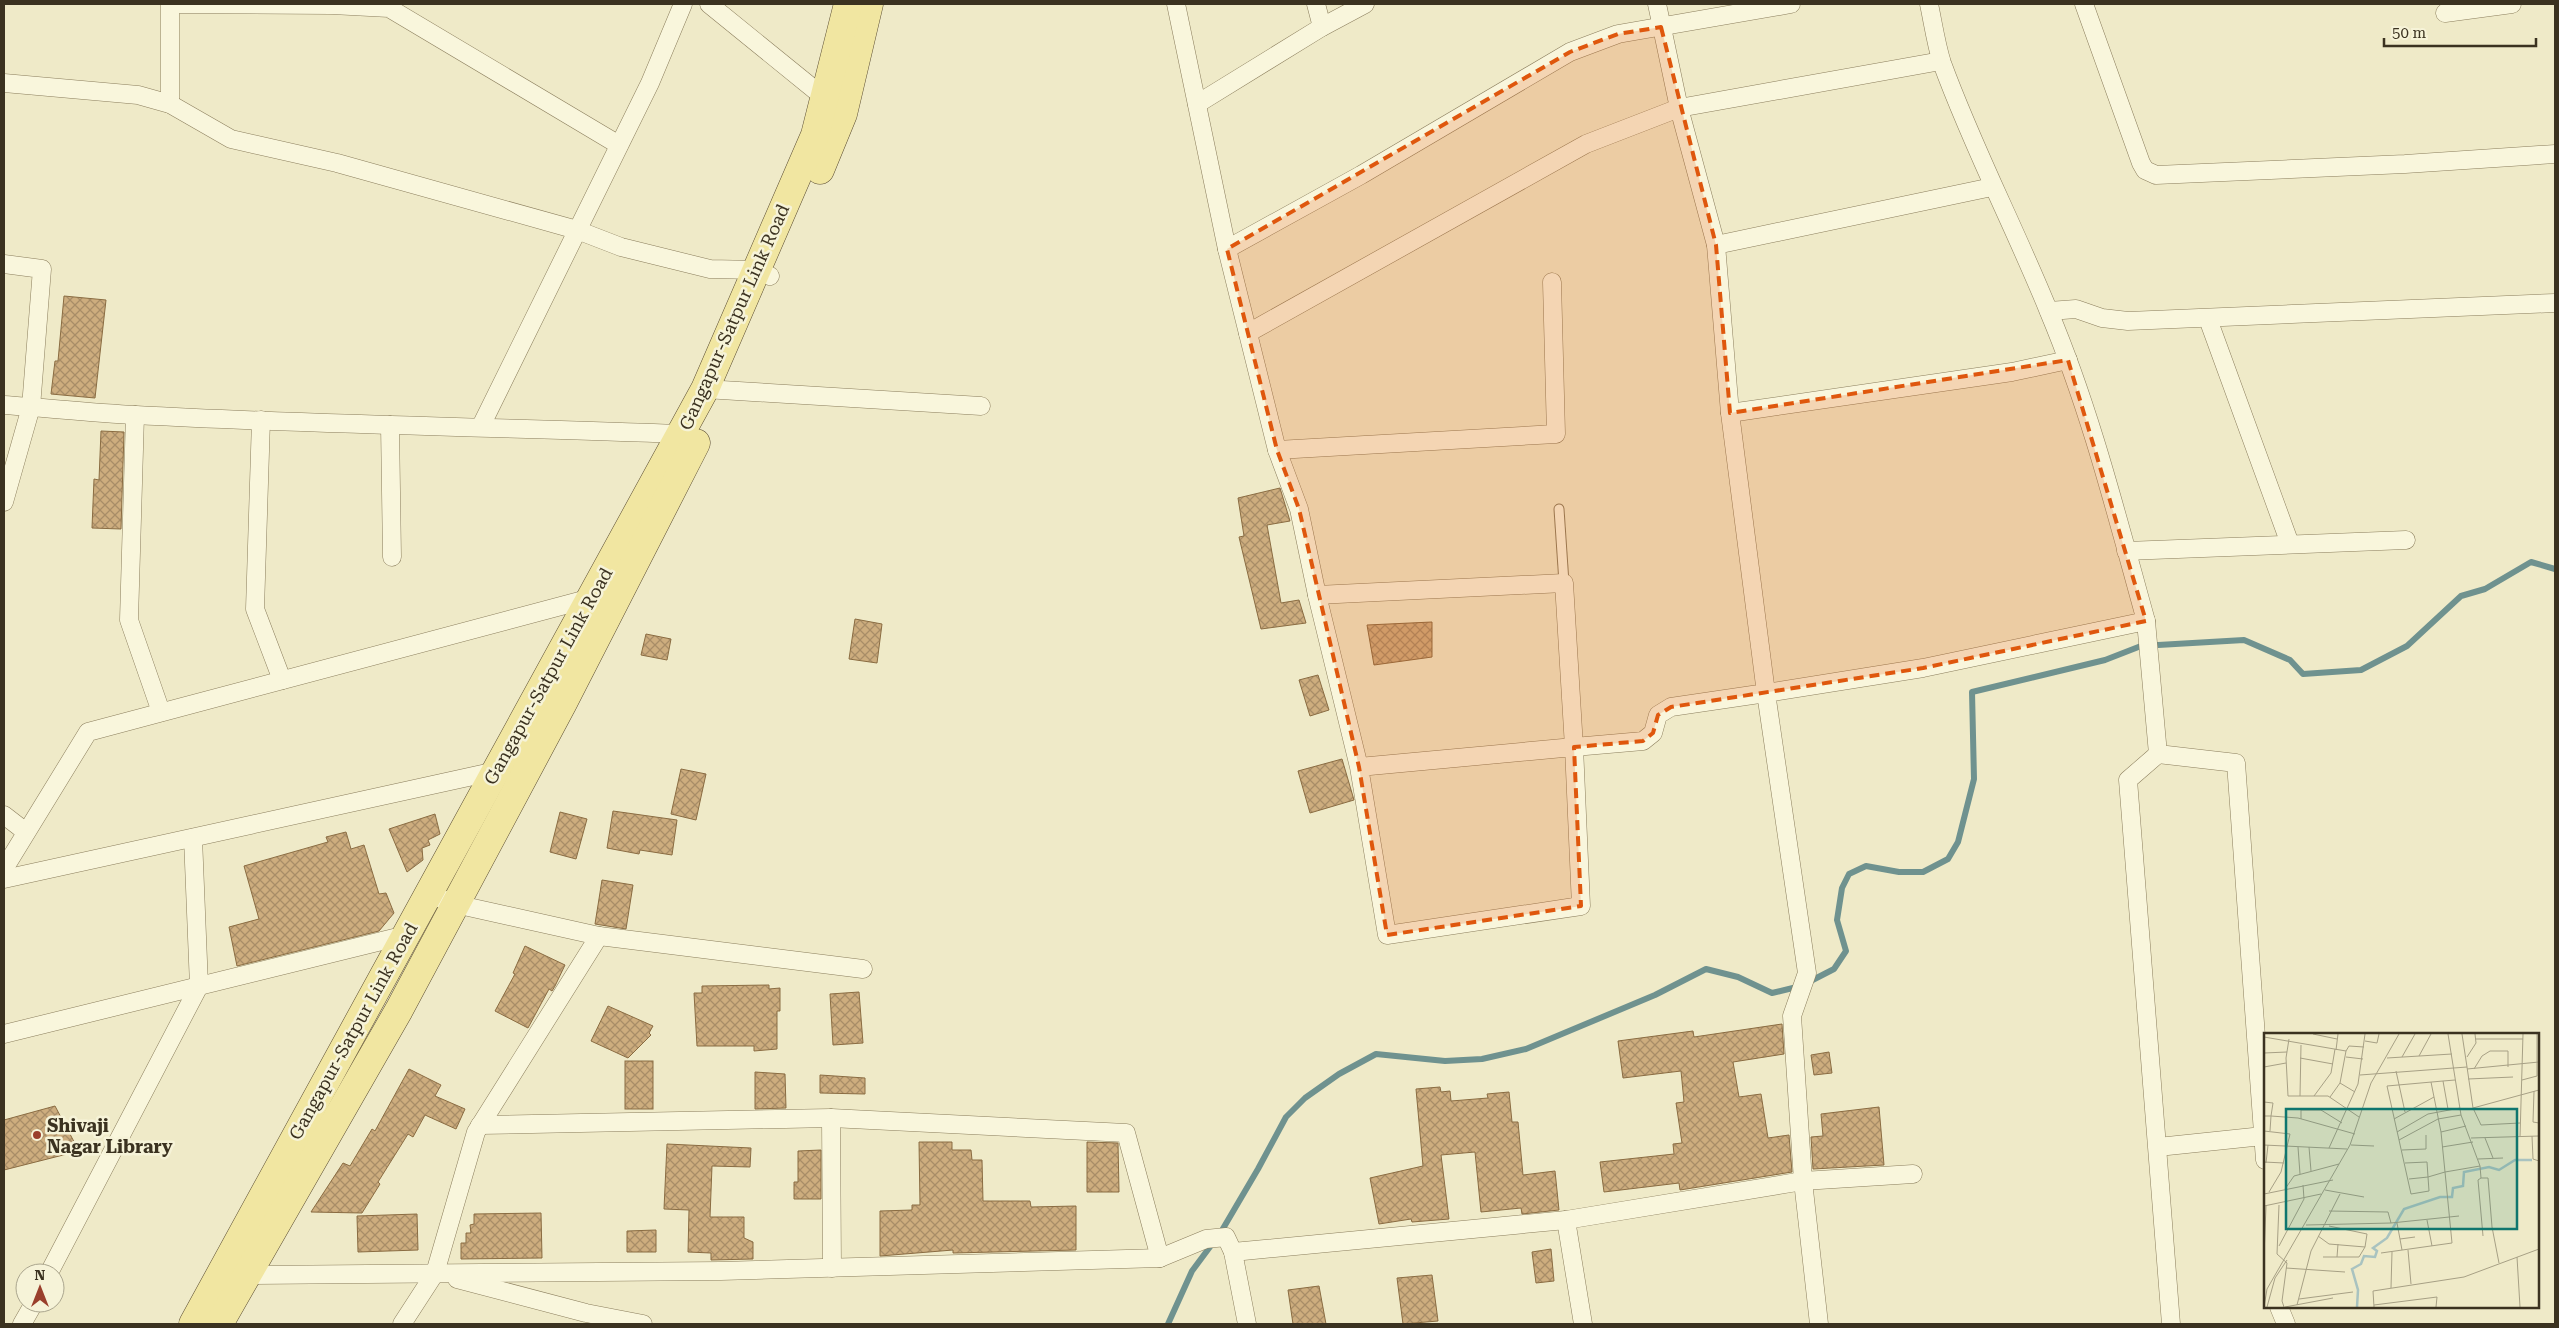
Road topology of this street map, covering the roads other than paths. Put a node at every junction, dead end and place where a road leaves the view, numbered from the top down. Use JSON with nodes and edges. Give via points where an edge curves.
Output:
{"nodes":[{"id":1,"x":683,"y":4,"type":"edge"},
{"id":2,"x":708,"y":4,"type":"edge"},
{"id":3,"x":848,"y":4,"type":"edge"},
{"id":4,"x":868,"y":4,"type":"edge"},
{"id":5,"x":1176,"y":4,"type":"edge"},
{"id":6,"x":1316,"y":4,"type":"edge"},
{"id":7,"x":1365,"y":4,"type":"edge"},
{"id":8,"x":1657,"y":4,"type":"edge"},
{"id":9,"x":1792,"y":4,"type":"edge"},
{"id":10,"x":1929,"y":4,"type":"edge"},
{"id":11,"x":2084,"y":4,"type":"edge"},
{"id":12,"x":2512,"y":4,"type":"edge"},
{"id":13,"x":2445,"y":13,"type":"dead end"},
{"id":14,"x":1322,"y":27,"type":"junction"},
{"id":15,"x":1661,"y":27,"type":"junction"},
{"id":16,"x":1942,"y":61,"type":"junction"},
{"id":17,"x":4,"y":83,"type":"edge"},
{"id":18,"x":826,"y":100,"type":"junction"},
{"id":19,"x":170,"y":104,"type":"junction"},
{"id":20,"x":1197,"y":104,"type":"junction"},
{"id":21,"x":1678,"y":108,"type":"junction"},
{"id":22,"x":620,"y":145,"type":"junction"},
{"id":23,"x":2555,"y":154,"type":"edge"},
{"id":24,"x":1992,"y":187,"type":"junction"},
{"id":25,"x":578,"y":230,"type":"junction"},
{"id":26,"x":1716,"y":245,"type":"junction"},
{"id":27,"x":1228,"y":249,"type":"junction"},
{"id":28,"x":4,"y":264,"type":"edge"},
{"id":29,"x":764,"y":273,"type":"junction"},
{"id":30,"x":1552,"y":282,"type":"dead end"},
{"id":31,"x":2555,"y":303,"type":"edge"},
{"id":32,"x":2049,"y":311,"type":"junction"},
{"id":33,"x":2208,"y":319,"type":"junction"},
{"id":34,"x":1248,"y":333,"type":"junction"},
{"id":35,"x":2068,"y":360,"type":"junction"},
{"id":36,"x":715,"y":389,"type":"junction"},
{"id":37,"x":4,"y":405,"type":"edge"},
{"id":38,"x":981,"y":406,"type":"dead end"},
{"id":39,"x":31,"y":407,"type":"junction"},
{"id":40,"x":1730,"y":413,"type":"junction"},
{"id":41,"x":135,"y":415,"type":"junction"},
{"id":42,"x":261,"y":420,"type":"junction"},
{"id":43,"x":390,"y":426,"type":"junction"},
{"id":44,"x":481,"y":426,"type":"junction"},
{"id":45,"x":681,"y":434,"type":"junction"},
{"id":46,"x":1277,"y":450,"type":"junction"},
{"id":47,"x":4,"y":502,"type":"edge"},
{"id":48,"x":1559,"y":509,"type":"dead end"},
{"id":49,"x":2406,"y":540,"type":"dead end"},
{"id":50,"x":2290,"y":544,"type":"junction"},
{"id":51,"x":2126,"y":551,"type":"junction"},
{"id":52,"x":392,"y":557,"type":"dead end"},
{"id":53,"x":1564,"y":583,"type":"junction"},
{"id":54,"x":1317,"y":595,"type":"junction"},
{"id":55,"x":591,"y":598,"type":"junction"},
{"id":56,"x":2147,"y":629,"type":"junction"},
{"id":57,"x":282,"y":680,"type":"junction"},
{"id":58,"x":1766,"y":693,"type":"junction"},
{"id":59,"x":161,"y":712,"type":"junction"},
{"id":60,"x":1574,"y":747,"type":"junction"},
{"id":61,"x":2158,"y":754,"type":"junction"},
{"id":62,"x":1359,"y":767,"type":"junction"},
{"id":63,"x":508,"y":777,"type":"junction"},
{"id":64,"x":4,"y":815,"type":"edge"},
{"id":65,"x":26,"y":832,"type":"junction"},
{"id":66,"x":193,"y":838,"type":"junction"},
{"id":67,"x":4,"y":869,"type":"edge"},
{"id":68,"x":4,"y":879,"type":"edge"},
{"id":69,"x":429,"y":894,"type":"junction"},
{"id":70,"x":455,"y":904,"type":"junction"},
{"id":71,"x":406,"y":935,"type":"junction"},
{"id":72,"x":599,"y":936,"type":"junction"},
{"id":73,"x":863,"y":969,"type":"dead end"},
{"id":74,"x":199,"y":986,"type":"junction"},
{"id":75,"x":4,"y":1034,"type":"edge"},
{"id":76,"x":831,"y":1118,"type":"junction"},
{"id":77,"x":480,"y":1125,"type":"junction"},
{"id":78,"x":2263,"y":1136,"type":"junction"},
{"id":79,"x":2158,"y":1147,"type":"junction"},
{"id":80,"x":2264,"y":1148,"type":"edge"},
{"id":81,"x":1912,"y":1174,"type":"dead end"},
{"id":82,"x":1803,"y":1181,"type":"junction"},
{"id":83,"x":1566,"y":1220,"type":"junction"},
{"id":84,"x":1230,"y":1245,"type":"junction"},
{"id":85,"x":1160,"y":1258,"type":"junction"},
{"id":86,"x":54,"y":1263,"type":"edge"},
{"id":87,"x":832,"y":1268,"type":"junction"},
{"id":88,"x":435,"y":1274,"type":"junction"},
{"id":89,"x":232,"y":1275,"type":"junction"},
{"id":90,"x":2279,"y":1308,"type":"edge"},
{"id":91,"x":28,"y":1313,"type":"edge"},
{"id":92,"x":22,"y":1324,"type":"edge"},
{"id":93,"x":193,"y":1324,"type":"edge"},
{"id":94,"x":219,"y":1324,"type":"edge"},
{"id":95,"x":402,"y":1324,"type":"edge"},
{"id":96,"x":643,"y":1324,"type":"edge"},
{"id":97,"x":1247,"y":1324,"type":"edge"},
{"id":98,"x":1583,"y":1324,"type":"edge"},
{"id":99,"x":1819,"y":1324,"type":"edge"},
{"id":100,"x":2171,"y":1324,"type":"edge"},
{"id":101,"x":2286,"y":1324,"type":"edge"}],
"edges":[{"from":1,"to":22,"type":"street"},
{"from":2,"to":18,"type":"street"},
{"from":3,"to":18,"type":"main road","name":"Gangapur-Satpur Link Road"},
{"from":4,"to":29,"type":"main road","name":"Gangapur-Satpur Link Road","via":[[843,114],[833,142]]},
{"from":5,"to":20,"type":"street"},
{"from":6,"to":14,"type":"street"},
{"from":7,"to":14,"type":"street"},
{"from":8,"to":15,"type":"street"},
{"from":9,"to":15,"type":"street"},
{"from":10,"to":16,"type":"street"},
{"from":11,"to":23,"type":"street","via":[[2141,164],[2156,175]]},
{"from":12,"to":13,"type":"street"},
{"from":14,"to":20,"type":"street"},
{"from":15,"to":21,"type":"street"},
{"from":15,"to":27,"type":"street","via":[[1618,34],[1570,52]]},
{"from":16,"to":21,"type":"street"},
{"from":16,"to":24,"type":"street"},
{"from":17,"to":19,"type":"street","via":[[138,95]]},
{"from":18,"to":29,"type":"main road","name":"Gangapur-Satpur Link Road"},
{"from":19,"to":22,"type":"street","via":[[170,4],[389,8]]},
{"from":19,"to":25,"type":"street","via":[[231,139],[338,164]]},
{"from":20,"to":27,"type":"street"},
{"from":21,"to":26,"type":"street"},
{"from":21,"to":34,"type":"street","via":[[1586,144]]},
{"from":22,"to":25,"type":"street"},
{"from":24,"to":26,"type":"street"},
{"from":24,"to":32,"type":"street"},
{"from":25,"to":29,"type":"street","via":[[621,247],[710,269]]},
{"from":25,"to":44,"type":"street"},
{"from":26,"to":40,"type":"street"},
{"from":27,"to":34,"type":"street"},
{"from":28,"to":39,"type":"street","via":[[42,268]]},
{"from":29,"to":36,"type":"main road","name":"Gangapur-Satpur Link Road"},
{"from":30,"to":46,"type":"street","via":[[1556,434]]},
{"from":31,"to":33,"type":"street"},
{"from":32,"to":33,"type":"street","via":[[2076,309],[2102,318],[2128,321]]},
{"from":32,"to":35,"type":"street"},
{"from":33,"to":50,"type":"street"},
{"from":34,"to":46,"type":"street"},
{"from":35,"to":40,"type":"street","via":[[2012,372]]},
{"from":35,"to":51,"type":"street"},
{"from":36,"to":38,"type":"street"},
{"from":36,"to":45,"type":"main road","name":"Gangapur-Satpur Link Road"},
{"from":36,"to":63,"type":"main road","name":"Gangapur-Satpur Link Road","via":[[563,703]]},
{"from":37,"to":39,"type":"street"},
{"from":39,"to":41,"type":"street"},
{"from":39,"to":47,"type":"street"},
{"from":40,"to":58,"type":"street"},
{"from":41,"to":42,"type":"street"},
{"from":41,"to":59,"type":"street","via":[[129,620]]},
{"from":42,"to":43,"type":"street"},
{"from":42,"to":57,"type":"street","via":[[255,609]]},
{"from":43,"to":44,"type":"street"},
{"from":43,"to":52,"type":"street"},
{"from":44,"to":45,"type":"street"},
{"from":45,"to":55,"type":"main road","name":"Gangapur-Satpur Link Road"},
{"from":46,"to":54,"type":"street","via":[[1299,509]]},
{"from":48,"to":53,"type":"lane"},
{"from":49,"to":50,"type":"street"},
{"from":50,"to":51,"type":"street"},
{"from":51,"to":56,"type":"street"},
{"from":53,"to":54,"type":"street"},
{"from":53,"to":60,"type":"street"},
{"from":54,"to":62,"type":"street"},
{"from":55,"to":57,"type":"street"},
{"from":55,"to":63,"type":"main road","name":"Gangapur-Satpur Link Road"},
{"from":56,"to":58,"type":"street"},
{"from":56,"to":61,"type":"street"},
{"from":57,"to":59,"type":"street"},
{"from":58,"to":60,"type":"street","via":[[1671,707],[1658,716],[1653,733],[1643,741]]},
{"from":58,"to":82,"type":"street","via":[[1808,973],[1792,1016]]},
{"from":59,"to":65,"type":"street","via":[[88,732]]},
{"from":60,"to":62,"type":"street"},
{"from":60,"to":62,"type":"street","via":[[1582,906],[1387,935]]},
{"from":61,"to":78,"type":"street","via":[[2236,763]]},
{"from":61,"to":79,"type":"street","via":[[2128,780]]},
{"from":63,"to":66,"type":"street"},
{"from":63,"to":69,"type":"main road","name":"Gangapur-Satpur Link Road"},
{"from":63,"to":70,"type":"main road","name":"Gangapur-Satpur Link Road"},
{"from":64,"to":65,"type":"street"},
{"from":65,"to":67,"type":"street"},
{"from":66,"to":68,"type":"street"},
{"from":66,"to":74,"type":"street"},
{"from":69,"to":70,"type":"street"},
{"from":69,"to":71,"type":"main road","name":"Gangapur-Satpur Link Road"},
{"from":70,"to":72,"type":"street"},
{"from":70,"to":89,"type":"main road","name":"Gangapur-Satpur Link Road","via":[[399,1010]]},
{"from":71,"to":74,"type":"street"},
{"from":71,"to":89,"type":"main road","name":"Gangapur-Satpur Link Road"},
{"from":72,"to":73,"type":"street"},
{"from":72,"to":77,"type":"street"},
{"from":74,"to":75,"type":"street"},
{"from":74,"to":86,"type":"street"},
{"from":76,"to":77,"type":"street"},
{"from":76,"to":85,"type":"street","via":[[1126,1133]]},
{"from":76,"to":87,"type":"street"},
{"from":77,"to":88,"type":"street"},
{"from":78,"to":79,"type":"street"},
{"from":78,"to":80,"type":"street"},
{"from":79,"to":100,"type":"street"},
{"from":81,"to":82,"type":"street"},
{"from":82,"to":83,"type":"street"},
{"from":82,"to":99,"type":"street"},
{"from":83,"to":84,"type":"street"},
{"from":83,"to":98,"type":"street"},
{"from":84,"to":85,"type":"street","via":[[1206,1240]]},
{"from":84,"to":97,"type":"street"},
{"from":85,"to":87,"type":"street"},
{"from":87,"to":88,"type":"street"},
{"from":88,"to":89,"type":"street"},
{"from":88,"to":95,"type":"street"},
{"from":88,"to":96,"type":"street","via":[[586,1313]]},
{"from":89,"to":93,"type":"main road","name":"Gangapur-Satpur Link Road"},
{"from":89,"to":94,"type":"main road","name":"Gangapur-Satpur Link Road"},
{"from":90,"to":101,"type":"street"},
{"from":91,"to":92,"type":"street"}]}
